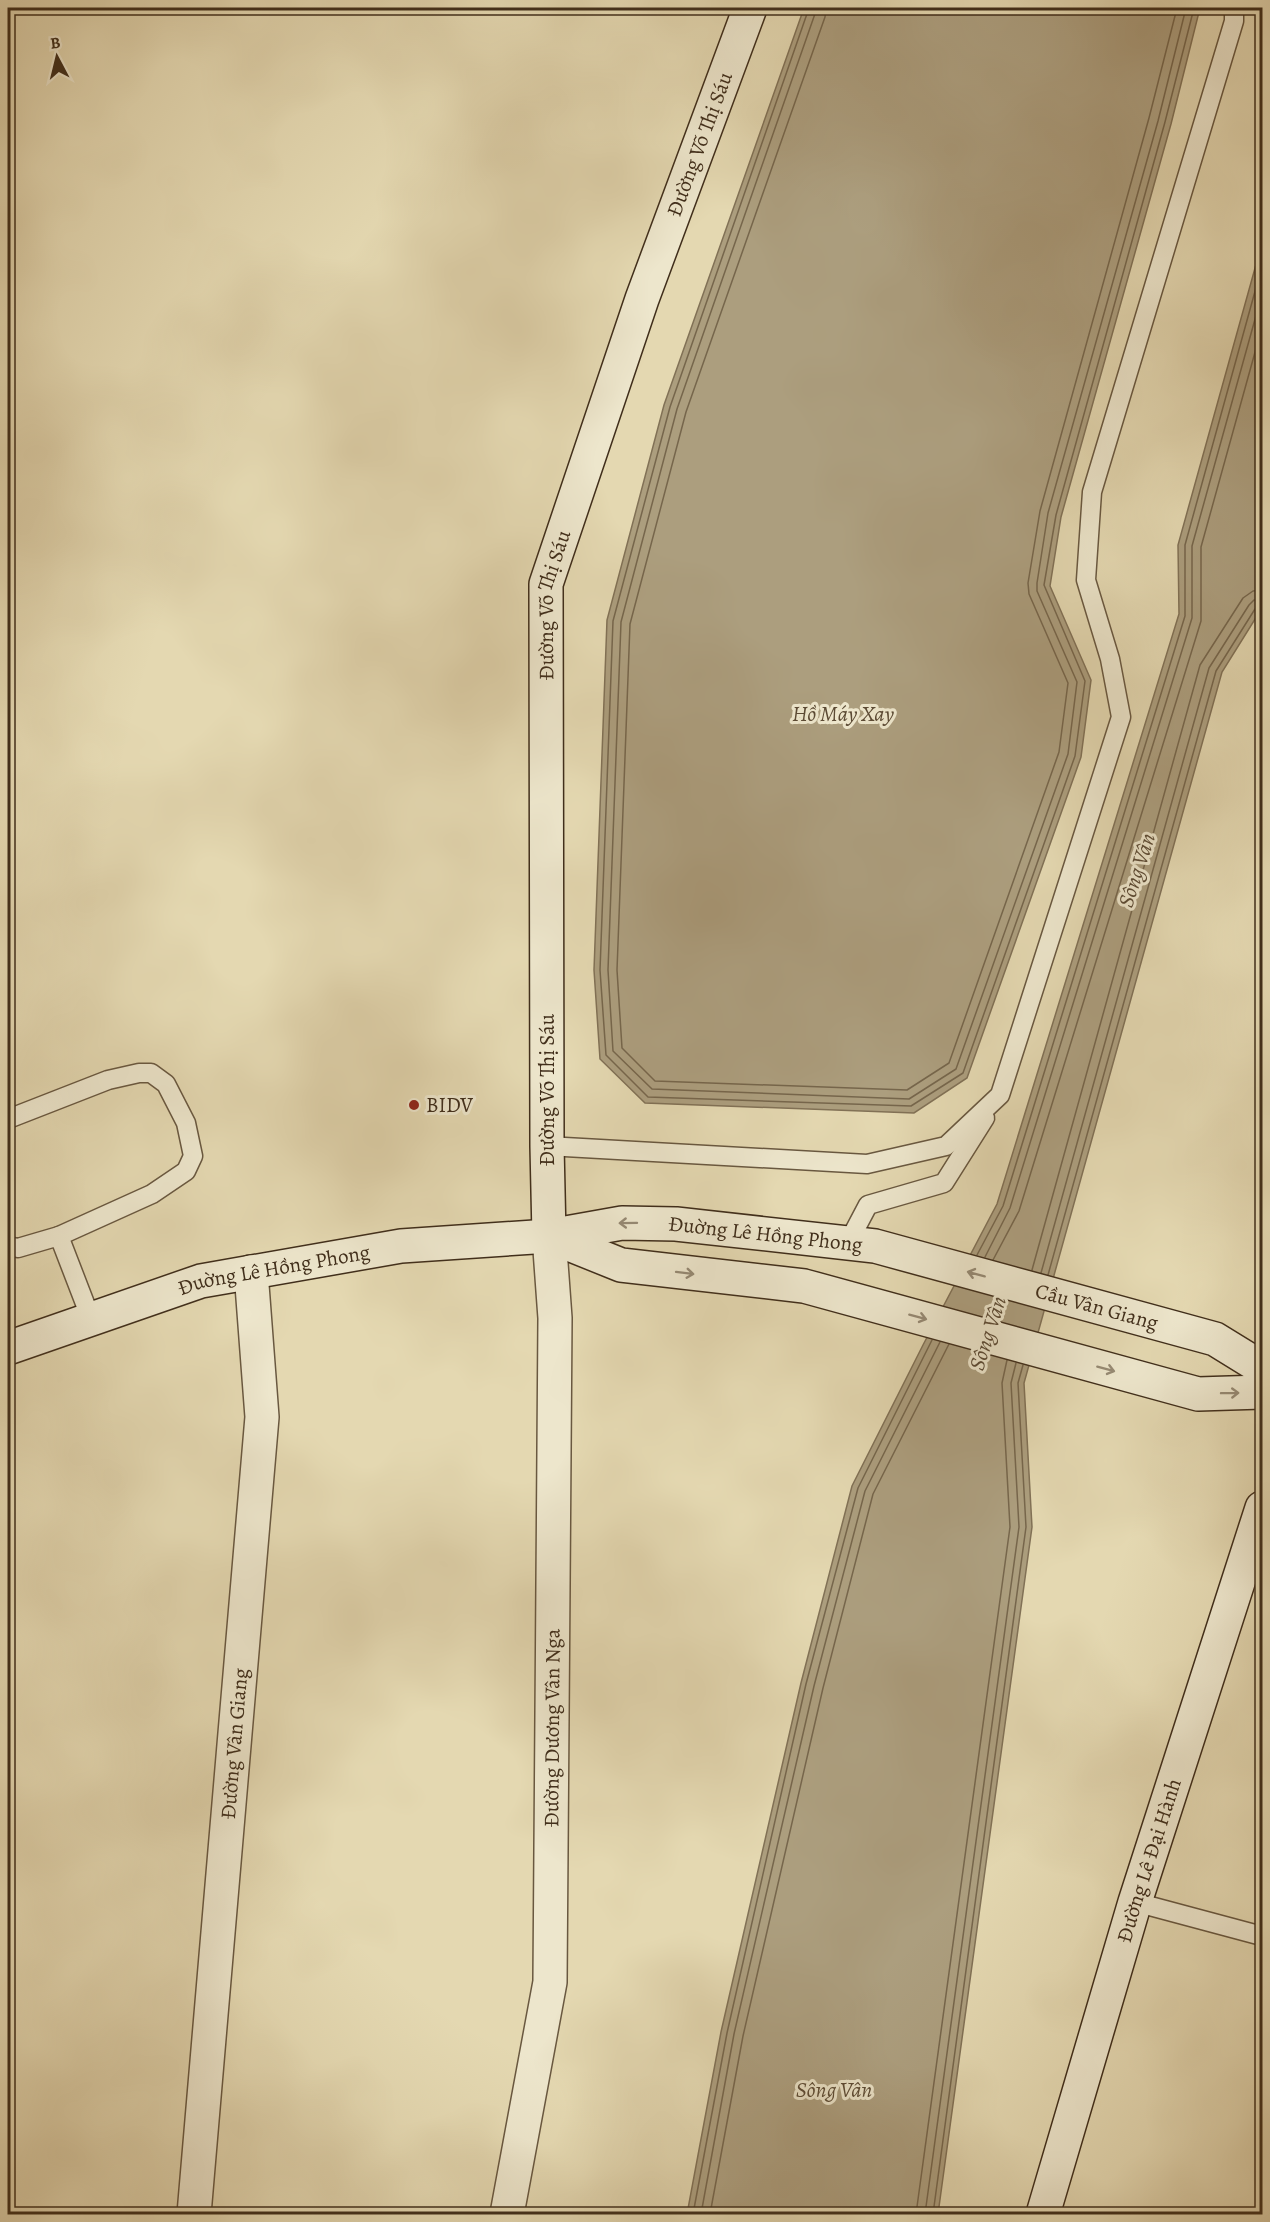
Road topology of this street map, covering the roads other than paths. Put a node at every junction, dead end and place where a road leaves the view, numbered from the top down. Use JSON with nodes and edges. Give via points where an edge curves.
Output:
{"nodes":[{"id":1,"x":750,"y":8,"type":"edge"},
{"id":2,"x":1234,"y":8,"type":"edge"},
{"id":3,"x":1000,"y":1095,"type":"junction"},
{"id":4,"x":8,"y":1119,"type":"edge"},
{"id":5,"x":547,"y":1146,"type":"junction"},
{"id":6,"x":60,"y":1236,"type":"junction"},
{"id":7,"x":549,"y":1236,"type":"junction"},
{"id":8,"x":861,"y":1244,"type":"junction"},
{"id":9,"x":8,"y":1246,"type":"edge"},
{"id":10,"x":251,"y":1272,"type":"junction"},
{"id":11,"x":91,"y":1318,"type":"junction"},
{"id":12,"x":8,"y":1348,"type":"edge"},
{"id":13,"x":1263,"y":1368,"type":"edge"},
{"id":14,"x":1263,"y":1392,"type":"edge"},
{"id":15,"x":1263,"y":1508,"type":"edge"},
{"id":16,"x":1135,"y":1902,"type":"junction"},
{"id":17,"x":1263,"y":1936,"type":"edge"},
{"id":18,"x":194,"y":2214,"type":"edge"},
{"id":19,"x":507,"y":2214,"type":"edge"},
{"id":20,"x":1043,"y":2214,"type":"edge"}],
"edges":[{"from":1,"to":5,"type":"main road","name":"Đường Võ Thị Sáu","via":[[642,299],[546,584]]},
{"from":2,"to":3,"type":"lane","via":[[1234,21],[1092,492],[1086,580],[1110,659],[1121,717]]},
{"from":3,"to":5,"type":"lane","via":[[946,1146],[867,1164]]},
{"from":3,"to":8,"type":"lane","via":[[944,1183],[868,1205]]},
{"from":4,"to":6,"type":"lane","via":[[108,1080],[151,1073],[166,1084],[186,1123],[193,1156],[186,1172],[152,1194]]},
{"from":5,"to":7,"type":"main road","name":"Đường Võ Thị Sáu"},
{"from":6,"to":9,"type":"lane","via":[[18,1248]]},
{"from":6,"to":11,"type":"lane"},
{"from":8,"to":7,"type":"main road","name":"Đuờng Lê Hồng Phong","one_way":true,"via":[[676,1224],[622,1223]]},
{"from":7,"to":10,"type":"main road","name":"Đuờng Lê Hồng Phong","via":[[401,1246]]},
{"from":7,"to":14,"type":"main road","name":"Đuờng Lê Hồng Phong","one_way":true,"via":[[621,1265],[804,1286],[1198,1394]]},
{"from":7,"to":19,"type":"main road","name":"Đường Dương Vân Nga","via":[[555,1318],[550,1982]]},
{"from":13,"to":8,"type":"main road","name":"Cầu Vân Giang","one_way":true,"via":[[1215,1339]]},
{"from":10,"to":11,"type":"main road","name":"Đuờng Lê Hồng Phong","via":[[201,1281]]},
{"from":10,"to":18,"type":"main road","name":"Đường Vân Giang","via":[[262,1417]]},
{"from":11,"to":12,"type":"main road","name":"Đuờng Lê Hồng Phong"},
{"from":15,"to":16,"type":"main road","name":"Đường Lê Đại Hành"},
{"from":16,"to":17,"type":"lane"},
{"from":16,"to":20,"type":"main road","name":"Đường Lê Đại Hành"}]}
